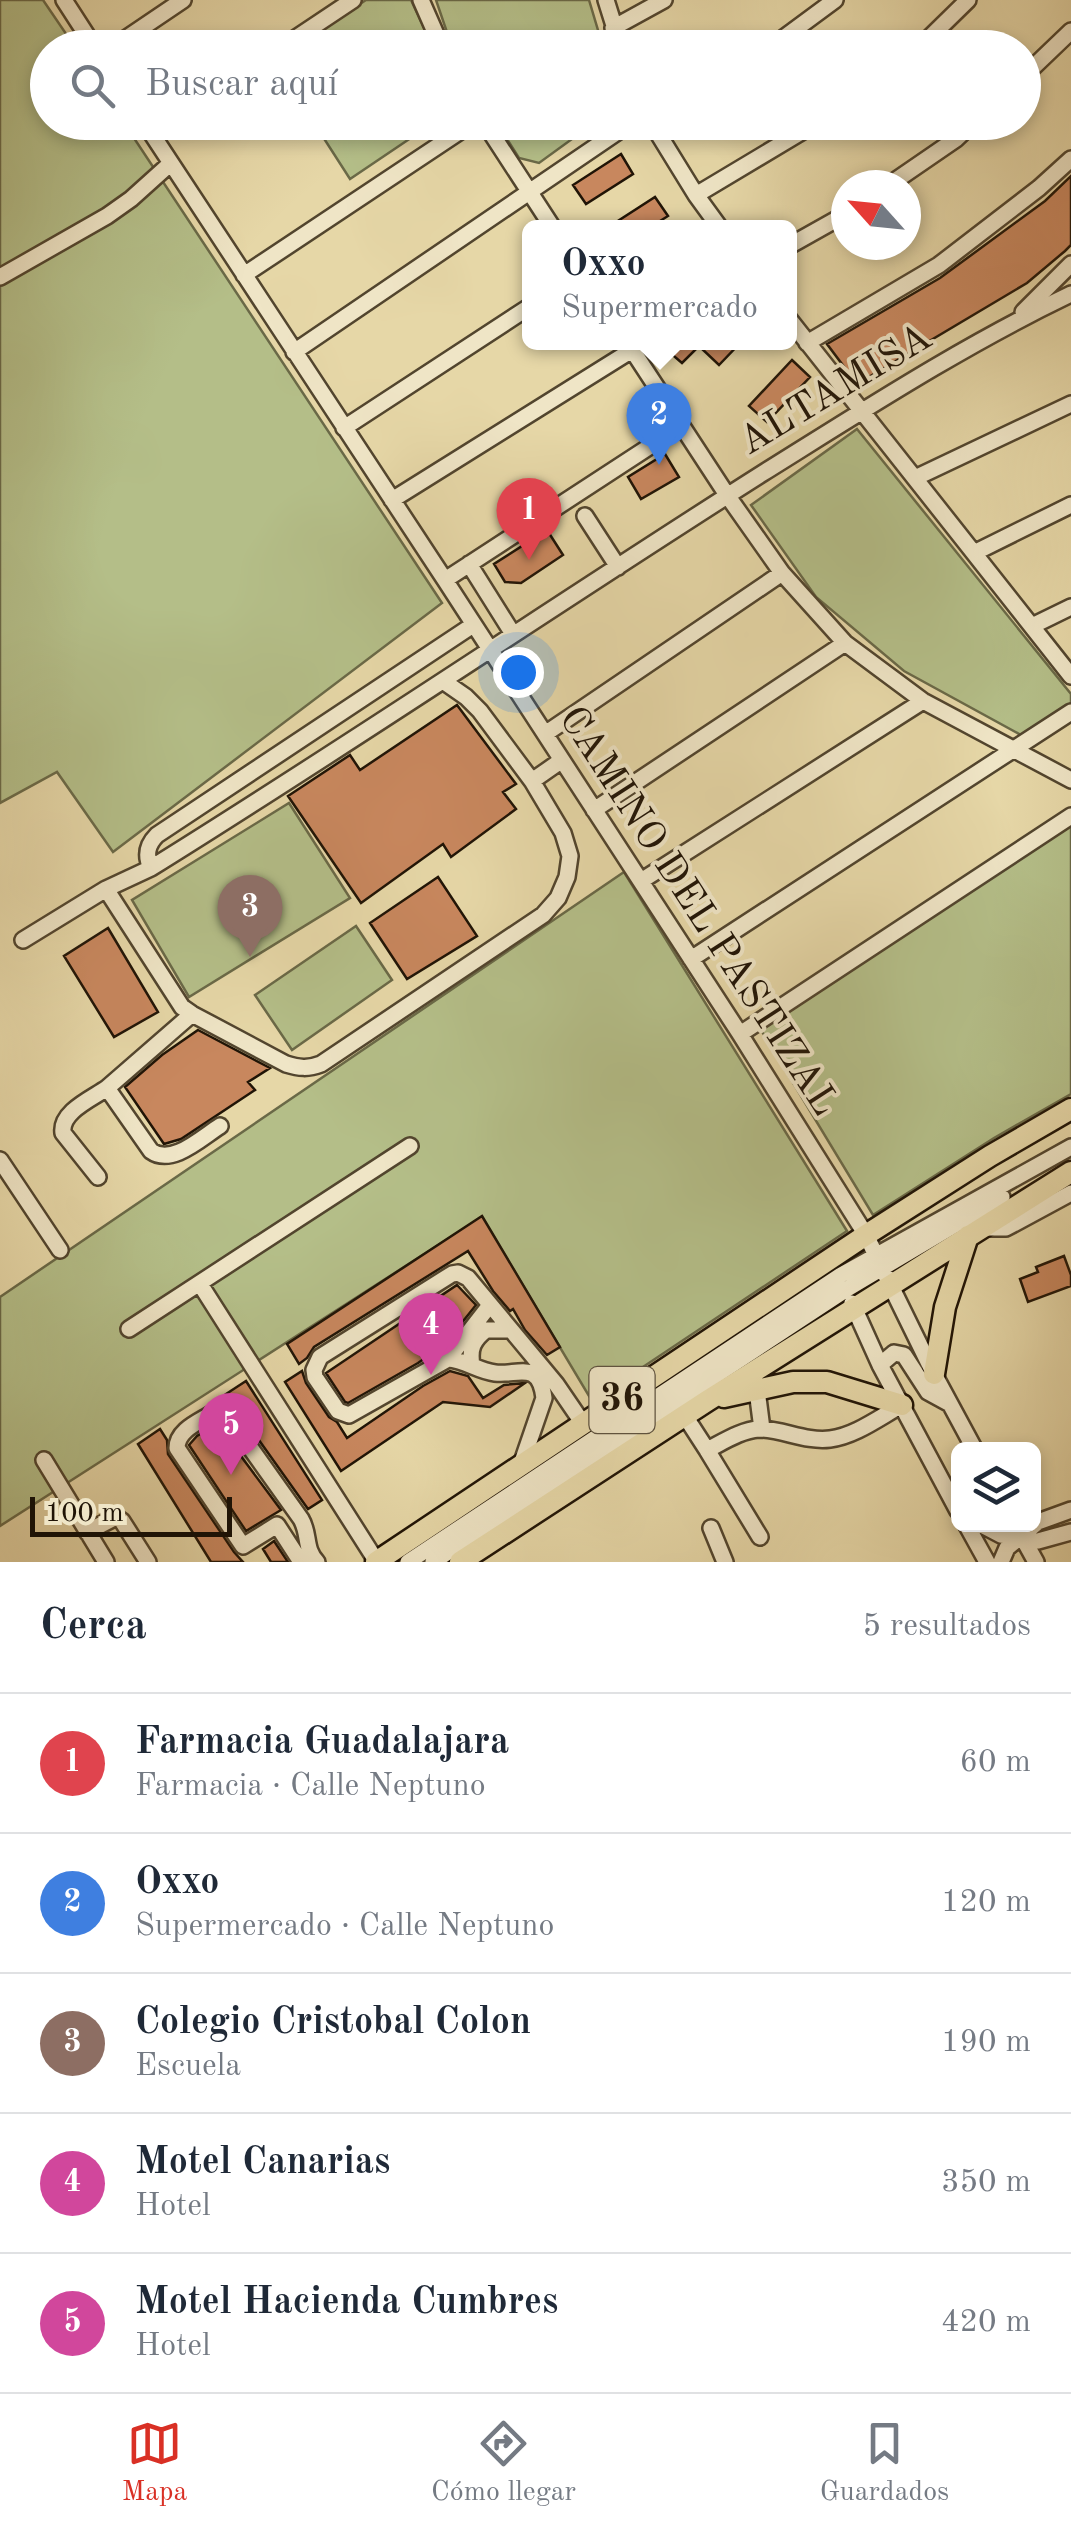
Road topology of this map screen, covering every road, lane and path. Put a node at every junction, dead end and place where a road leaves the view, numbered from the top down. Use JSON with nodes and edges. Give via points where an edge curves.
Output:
{"nodes":[{"id":1,"x":64,"y":0,"type":"edge"},
{"id":2,"x":183,"y":0,"type":"edge"},
{"id":3,"x":353,"y":0,"type":"edge"},
{"id":4,"x":421,"y":0,"type":"edge"},
{"id":5,"x":606,"y":0,"type":"edge"},
{"id":6,"x":664,"y":0,"type":"edge"},
{"id":7,"x":836,"y":0,"type":"edge"},
{"id":8,"x":968,"y":0,"type":"edge"},
{"id":9,"x":613,"y":28,"type":"joint"},
{"id":10,"x":83,"y":30,"type":"edge"},
{"id":11,"x":139,"y":30,"type":"edge"},
{"id":12,"x":308,"y":30,"type":"edge"},
{"id":13,"x":434,"y":30,"type":"edge"},
{"id":14,"x":795,"y":30,"type":"edge"},
{"id":15,"x":937,"y":30,"type":"edge"},
{"id":16,"x":1071,"y":31,"type":"edge"},
{"id":17,"x":1041,"y":60,"type":"edge"},
{"id":18,"x":155,"y":140,"type":"edge"},
{"id":19,"x":447,"y":140,"type":"edge"},
{"id":20,"x":496,"y":140,"type":"edge"},
{"id":21,"x":605,"y":140,"type":"edge"},
{"id":22,"x":662,"y":140,"type":"edge"},
{"id":23,"x":788,"y":140,"type":"edge"},
{"id":24,"x":955,"y":140,"type":"edge"},
{"id":25,"x":1071,"y":159,"type":"edge"},
{"id":26,"x":170,"y":164,"type":"junction"},
{"id":27,"x":911,"y":170,"type":"edge"},
{"id":28,"x":530,"y":191,"type":"junction"},
{"id":29,"x":696,"y":195,"type":"junction"},
{"id":30,"x":548,"y":220,"type":"edge"},
{"id":31,"x":714,"y":220,"type":"edge"},
{"id":32,"x":831,"y":222,"type":"edge"},
{"id":33,"x":797,"y":242,"type":"edge"},
{"id":34,"x":1071,"y":264,"type":"edge"},
{"id":35,"x":244,"y":275,"type":"junction"},
{"id":36,"x":0,"y":277,"type":"edge"},
{"id":37,"x":1071,"y":294,"type":"edge"},
{"id":38,"x":522,"y":313,"type":"edge"},
{"id":39,"x":1013,"y":322,"type":"junction"},
{"id":40,"x":797,"y":330,"type":"edge"},
{"id":41,"x":807,"y":343,"type":"junction"},
{"id":42,"x":624,"y":350,"type":"edge"},
{"id":43,"x":633,"y":350,"type":"edge"},
{"id":44,"x":294,"y":352,"type":"junction"},
{"id":45,"x":1071,"y":404,"type":"edge"},
{"id":46,"x":861,"y":412,"type":"junction"},
{"id":47,"x":682,"y":426,"type":"junction"},
{"id":48,"x":344,"y":428,"type":"junction"},
{"id":49,"x":915,"y":478,"type":"junction"},
{"id":50,"x":727,"y":495,"type":"junction"},
{"id":51,"x":392,"y":500,"type":"junction"},
{"id":52,"x":1071,"y":505,"type":"edge"},
{"id":53,"x":585,"y":516,"type":"dead end"},
{"id":54,"x":974,"y":553,"type":"junction"},
{"id":55,"x":469,"y":564,"type":"junction"},
{"id":56,"x":618,"y":567,"type":"junction"},
{"id":57,"x":782,"y":574,"type":"junction"},
{"id":58,"x":445,"y":580,"type":"junction"},
{"id":59,"x":1071,"y":606,"type":"edge"},
{"id":60,"x":473,"y":625,"type":"junction"},
{"id":61,"x":1032,"y":626,"type":"junction"},
{"id":62,"x":513,"y":634,"type":"junction"},
{"id":63,"x":845,"y":644,"type":"junction"},
{"id":64,"x":489,"y":650,"type":"junction"},
{"id":65,"x":1071,"y":676,"type":"edge"},
{"id":66,"x":443,"y":681,"type":"junction"},
{"id":67,"x":923,"y":701,"type":"junction"},
{"id":68,"x":1071,"y":712,"type":"edge"},
{"id":69,"x":544,"y":734,"type":"junction"},
{"id":70,"x":1014,"y":750,"type":"junction"},
{"id":71,"x":272,"y":760,"type":"junction"},
{"id":72,"x":562,"y":760,"type":"junction"},
{"id":73,"x":1071,"y":780,"type":"edge"},
{"id":74,"x":532,"y":781,"type":"junction"},
{"id":75,"x":288,"y":782,"type":"junction"},
{"id":76,"x":594,"y":810,"type":"junction"},
{"id":77,"x":1071,"y":816,"type":"edge"},
{"id":78,"x":151,"y":868,"type":"junction"},
{"id":79,"x":642,"y":882,"type":"junction"},
{"id":80,"x":106,"y":889,"type":"junction"},
{"id":81,"x":22,"y":940,"type":"dead end"},
{"id":82,"x":692,"y":959,"type":"junction"},
{"id":83,"x":192,"y":1014,"type":"junction"},
{"id":84,"x":740,"y":1034,"type":"junction"},
{"id":85,"x":107,"y":1088,"type":"junction"},
{"id":86,"x":1071,"y":1108,"type":"edge"},
{"id":87,"x":220,"y":1126,"type":"dead end"},
{"id":88,"x":410,"y":1146,"type":"dead end"},
{"id":89,"x":1071,"y":1148,"type":"edge"},
{"id":90,"x":1071,"y":1157,"type":"edge"},
{"id":91,"x":0,"y":1160,"type":"edge"},
{"id":92,"x":1071,"y":1172,"type":"edge"},
{"id":93,"x":98,"y":1177,"type":"dead end"},
{"id":94,"x":1071,"y":1193,"type":"edge"},
{"id":95,"x":973,"y":1232,"type":"junction"},
{"id":96,"x":60,"y":1250,"type":"dead end"},
{"id":97,"x":878,"y":1261,"type":"junction"},
{"id":98,"x":844,"y":1282,"type":"junction"},
{"id":99,"x":200,"y":1284,"type":"junction"},
{"id":100,"x":490,"y":1306,"type":"junction"},
{"id":101,"x":129,"y":1328,"type":"dead end"},
{"id":102,"x":510,"y":1330,"type":"junction"},
{"id":103,"x":448,"y":1359,"type":"junction"},
{"id":104,"x":472,"y":1365,"type":"junction"},
{"id":105,"x":880,"y":1365,"type":"junction"},
{"id":106,"x":934,"y":1374,"type":"junction"},
{"id":107,"x":757,"y":1390,"type":"junction"},
{"id":108,"x":707,"y":1401,"type":"junction"},
{"id":109,"x":950,"y":1404,"type":"junction"},
{"id":110,"x":902,"y":1405,"type":"junction"},
{"id":111,"x":686,"y":1416,"type":"junction"},
{"id":112,"x":584,"y":1426,"type":"junction"},
{"id":113,"x":762,"y":1429,"type":"junction"},
{"id":114,"x":970,"y":1442,"type":"edge"},
{"id":115,"x":707,"y":1450,"type":"junction"},
{"id":116,"x":44,"y":1460,"type":"dead end"},
{"id":117,"x":521,"y":1467,"type":"junction"},
{"id":118,"x":945,"y":1487,"type":"junction"},
{"id":119,"x":951,"y":1494,"type":"edge"},
{"id":120,"x":951,"y":1498,"type":"edge"},
{"id":121,"x":1071,"y":1510,"type":"edge"},
{"id":122,"x":296,"y":1512,"type":"junction"},
{"id":123,"x":1041,"y":1521,"type":"edge"},
{"id":124,"x":278,"y":1524,"type":"junction"},
{"id":125,"x":711,"y":1528,"type":"dead end"},
{"id":126,"x":87,"y":1532,"type":"junction"},
{"id":127,"x":970,"y":1532,"type":"edge"},
{"id":128,"x":1018,"y":1532,"type":"edge"},
{"id":129,"x":1020,"y":1532,"type":"edge"},
{"id":130,"x":1022,"y":1532,"type":"edge"},
{"id":131,"x":1071,"y":1532,"type":"edge"},
{"id":132,"x":760,"y":1538,"type":"dead end"},
{"id":133,"x":243,"y":1546,"type":"junction"},
{"id":134,"x":106,"y":1562,"type":"edge"},
{"id":135,"x":148,"y":1562,"type":"edge"},
{"id":136,"x":236,"y":1562,"type":"edge"},
{"id":137,"x":301,"y":1562,"type":"edge"},
{"id":138,"x":317,"y":1562,"type":"edge"},
{"id":139,"x":377,"y":1562,"type":"edge"},
{"id":140,"x":408,"y":1562,"type":"edge"},
{"id":141,"x":434,"y":1562,"type":"edge"},
{"id":142,"x":460,"y":1562,"type":"edge"},
{"id":143,"x":725,"y":1562,"type":"edge"},
{"id":144,"x":987,"y":1562,"type":"edge"},
{"id":145,"x":1000,"y":1562,"type":"edge"},
{"id":146,"x":1036,"y":1562,"type":"edge"}],
"edges":[{"from":1,"to":10,"type":"street"},
{"from":2,"to":11,"type":"street"},
{"from":3,"to":12,"type":"street"},
{"from":4,"to":13,"type":"street"},
{"from":5,"to":9,"type":"street"},
{"from":6,"to":9,"type":"street"},
{"from":7,"to":14,"type":"street"},
{"from":8,"to":15,"type":"street"},
{"from":16,"to":17,"type":"street"},
{"from":18,"to":26,"type":"street","name":"CAMINO DEL PASTIZAL"},
{"from":19,"to":35,"type":"street"},
{"from":20,"to":28,"type":"street"},
{"from":21,"to":28,"type":"street"},
{"from":22,"to":29,"type":"street"},
{"from":23,"to":29,"type":"street"},
{"from":24,"to":27,"type":"street"},
{"from":25,"to":41,"type":"street","via":[[939,265]]},
{"from":26,"to":35,"type":"street","name":"CAMINO DEL PASTIZAL"},
{"from":26,"to":36,"type":"street","via":[[107,216]]},
{"from":28,"to":30,"type":"street"},
{"from":28,"to":44,"type":"street"},
{"from":29,"to":31,"type":"street"},
{"from":32,"to":33,"type":"street"},
{"from":34,"to":39,"type":"street"},
{"from":35,"to":44,"type":"street","name":"CAMINO DEL PASTIZAL"},
{"from":37,"to":39,"type":"street","name":"ALTAMISA"},
{"from":38,"to":48,"type":"street"},
{"from":39,"to":46,"type":"street","name":"ALTAMISA"},
{"from":40,"to":41,"type":"street"},
{"from":41,"to":46,"type":"street"},
{"from":42,"to":51,"type":"street"},
{"from":43,"to":47,"type":"street"},
{"from":44,"to":48,"type":"street","name":"CAMINO DEL PASTIZAL"},
{"from":45,"to":49,"type":"street"},
{"from":46,"to":49,"type":"street"},
{"from":46,"to":50,"type":"street","name":"ALTAMISA"},
{"from":47,"to":50,"type":"street"},
{"from":47,"to":55,"type":"street"},
{"from":48,"to":51,"type":"street","name":"CAMINO DEL PASTIZAL"},
{"from":49,"to":54,"type":"street"},
{"from":50,"to":56,"type":"street","name":"ALTAMISA"},
{"from":50,"to":57,"type":"street"},
{"from":51,"to":58,"type":"street","name":"CAMINO DEL PASTIZAL"},
{"from":52,"to":54,"type":"street"},
{"from":53,"to":56,"type":"street"},
{"from":54,"to":61,"type":"street"},
{"from":55,"to":58,"type":"street"},
{"from":55,"to":62,"type":"street"},
{"from":56,"to":62,"type":"street","name":"ALTAMISA"},
{"from":57,"to":63,"type":"street"},
{"from":57,"to":69,"type":"street"},
{"from":58,"to":60,"type":"street","name":"CAMINO DEL PASTIZAL"},
{"from":59,"to":61,"type":"street"},
{"from":60,"to":64,"type":"street","name":"CAMINO DEL PASTIZAL"},
{"from":60,"to":71,"type":"street"},
{"from":61,"to":65,"type":"street"},
{"from":62,"to":64,"type":"street","name":"ALTAMISA"},
{"from":63,"to":67,"type":"street"},
{"from":63,"to":76,"type":"street"},
{"from":64,"to":66,"type":"street","name":"ALTAMISA"},
{"from":64,"to":69,"type":"street","name":"CAMINO DEL PASTIZAL"},
{"from":66,"to":74,"type":"street","via":[[474,703]]},
{"from":66,"to":75,"type":"street","name":"ALTAMISA"},
{"from":67,"to":70,"type":"street"},
{"from":67,"to":79,"type":"street"},
{"from":68,"to":70,"type":"street"},
{"from":69,"to":72,"type":"street","name":"CAMINO DEL PASTIZAL"},
{"from":70,"to":73,"type":"street"},
{"from":70,"to":82,"type":"street"},
{"from":71,"to":75,"type":"street"},
{"from":71,"to":78,"type":"street","via":[[157,835],[148,849]]},
{"from":72,"to":74,"type":"street"},
{"from":72,"to":76,"type":"street","name":"CAMINO DEL PASTIZAL"},
{"from":74,"to":83,"type":"street","via":[[570,856],[558,898],[543,916],[310,1068],[286,1064]]},
{"from":75,"to":78,"type":"street","name":"ALTAMISA"},
{"from":76,"to":79,"type":"street","name":"CAMINO DEL PASTIZAL"},
{"from":77,"to":84,"type":"street"},
{"from":78,"to":80,"type":"street","name":"ALTAMISA"},
{"from":79,"to":82,"type":"street","name":"CAMINO DEL PASTIZAL"},
{"from":80,"to":81,"type":"street","name":"ALTAMISA"},
{"from":80,"to":83,"type":"street"},
{"from":82,"to":84,"type":"street","name":"CAMINO DEL PASTIZAL"},
{"from":83,"to":85,"type":"street"},
{"from":84,"to":97,"type":"street","name":"CAMINO DEL PASTIZAL"},
{"from":85,"to":87,"type":"street","via":[[158,1156],[172,1156]]},
{"from":85,"to":93,"type":"street","via":[[62,1125]]},
{"from":86,"to":97,"type":"main road","number":"36","via":[[990,1156]]},
{"from":88,"to":99,"type":"street"},
{"from":89,"to":97,"type":"street"},
{"from":90,"to":97,"type":"street"},
{"from":91,"to":96,"type":"street"},
{"from":92,"to":95,"type":"main road","number":"36"},
{"from":94,"to":95,"type":"street","via":[[1006,1228]]},
{"from":95,"to":97,"type":"main road","number":"36"},
{"from":95,"to":106,"type":"main road","via":[[945,1307]]},
{"from":97,"to":98,"type":"main road","number":"36"},
{"from":97,"to":98,"type":"main road","number":"36"},
{"from":97,"to":106,"type":"street","name":"CAMINO DEL PASTIZAL"},
{"from":98,"to":105,"type":"street"},
{"from":98,"to":108,"type":"main road","number":"36"},
{"from":98,"to":112,"type":"main road","number":"36"},
{"from":98,"to":140,"type":"street"},
{"from":98,"to":141,"type":"street"},
{"from":99,"to":101,"type":"street"},
{"from":99,"to":139,"type":"street"},
{"from":100,"to":102,"type":"street"},
{"from":100,"to":103,"type":"street"},
{"from":100,"to":103,"type":"street","via":[[468,1278],[452,1274],[320,1358],[314,1370],[338,1411],[350,1416]]},
{"from":102,"to":104,"type":"street","via":[[477,1337]]},
{"from":102,"to":112,"type":"street"},
{"from":103,"to":104,"type":"street"},
{"from":104,"to":117,"type":"street","via":[[495,1374],[527,1372],[542,1386]]},
{"from":105,"to":109,"type":"street","via":[[894,1352],[904,1355],[928,1392]]},
{"from":105,"to":110,"type":"street"},
{"from":106,"to":109,"type":"street","name":"CAMINO DEL PASTIZAL"},
{"from":107,"to":108,"type":"main road"},
{"from":107,"to":110,"type":"main road","via":[[827,1382]]},
{"from":107,"to":113,"type":"street"},
{"from":108,"to":111,"type":"main road","number":"36"},
{"from":109,"to":114,"type":"street","name":"CAMINO DEL PASTIZAL"},
{"from":110,"to":113,"type":"street","via":[[832,1439]]},
{"from":110,"to":118,"type":"street"},
{"from":111,"to":115,"type":"street"},
{"from":111,"to":142,"type":"main road","number":"36"},
{"from":112,"to":117,"type":"main road","number":"36"},
{"from":113,"to":115,"type":"street"},
{"from":115,"to":132,"type":"street"},
{"from":116,"to":126,"type":"street"},
{"from":117,"to":139,"type":"main road","number":"36"},
{"from":118,"to":119,"type":"street"},
{"from":118,"to":120,"type":"street"},
{"from":121,"to":123,"type":"street"},
{"from":122,"to":124,"type":"street"},
{"from":122,"to":133,"type":"street","via":[[223,1412],[213,1413],[181,1434],[177,1448]]},
{"from":122,"to":138,"type":"street"},
{"from":124,"to":133,"type":"street"},
{"from":124,"to":137,"type":"street"},
{"from":125,"to":143,"type":"street"},
{"from":126,"to":134,"type":"street"},
{"from":126,"to":135,"type":"street","via":[[116,1517]]},
{"from":127,"to":144,"type":"street"},
{"from":128,"to":145,"type":"street"},
{"from":129,"to":146,"type":"street"},
{"from":130,"to":131,"type":"street","via":[[1046,1540]]},
{"from":133,"to":136,"type":"street"}]}
